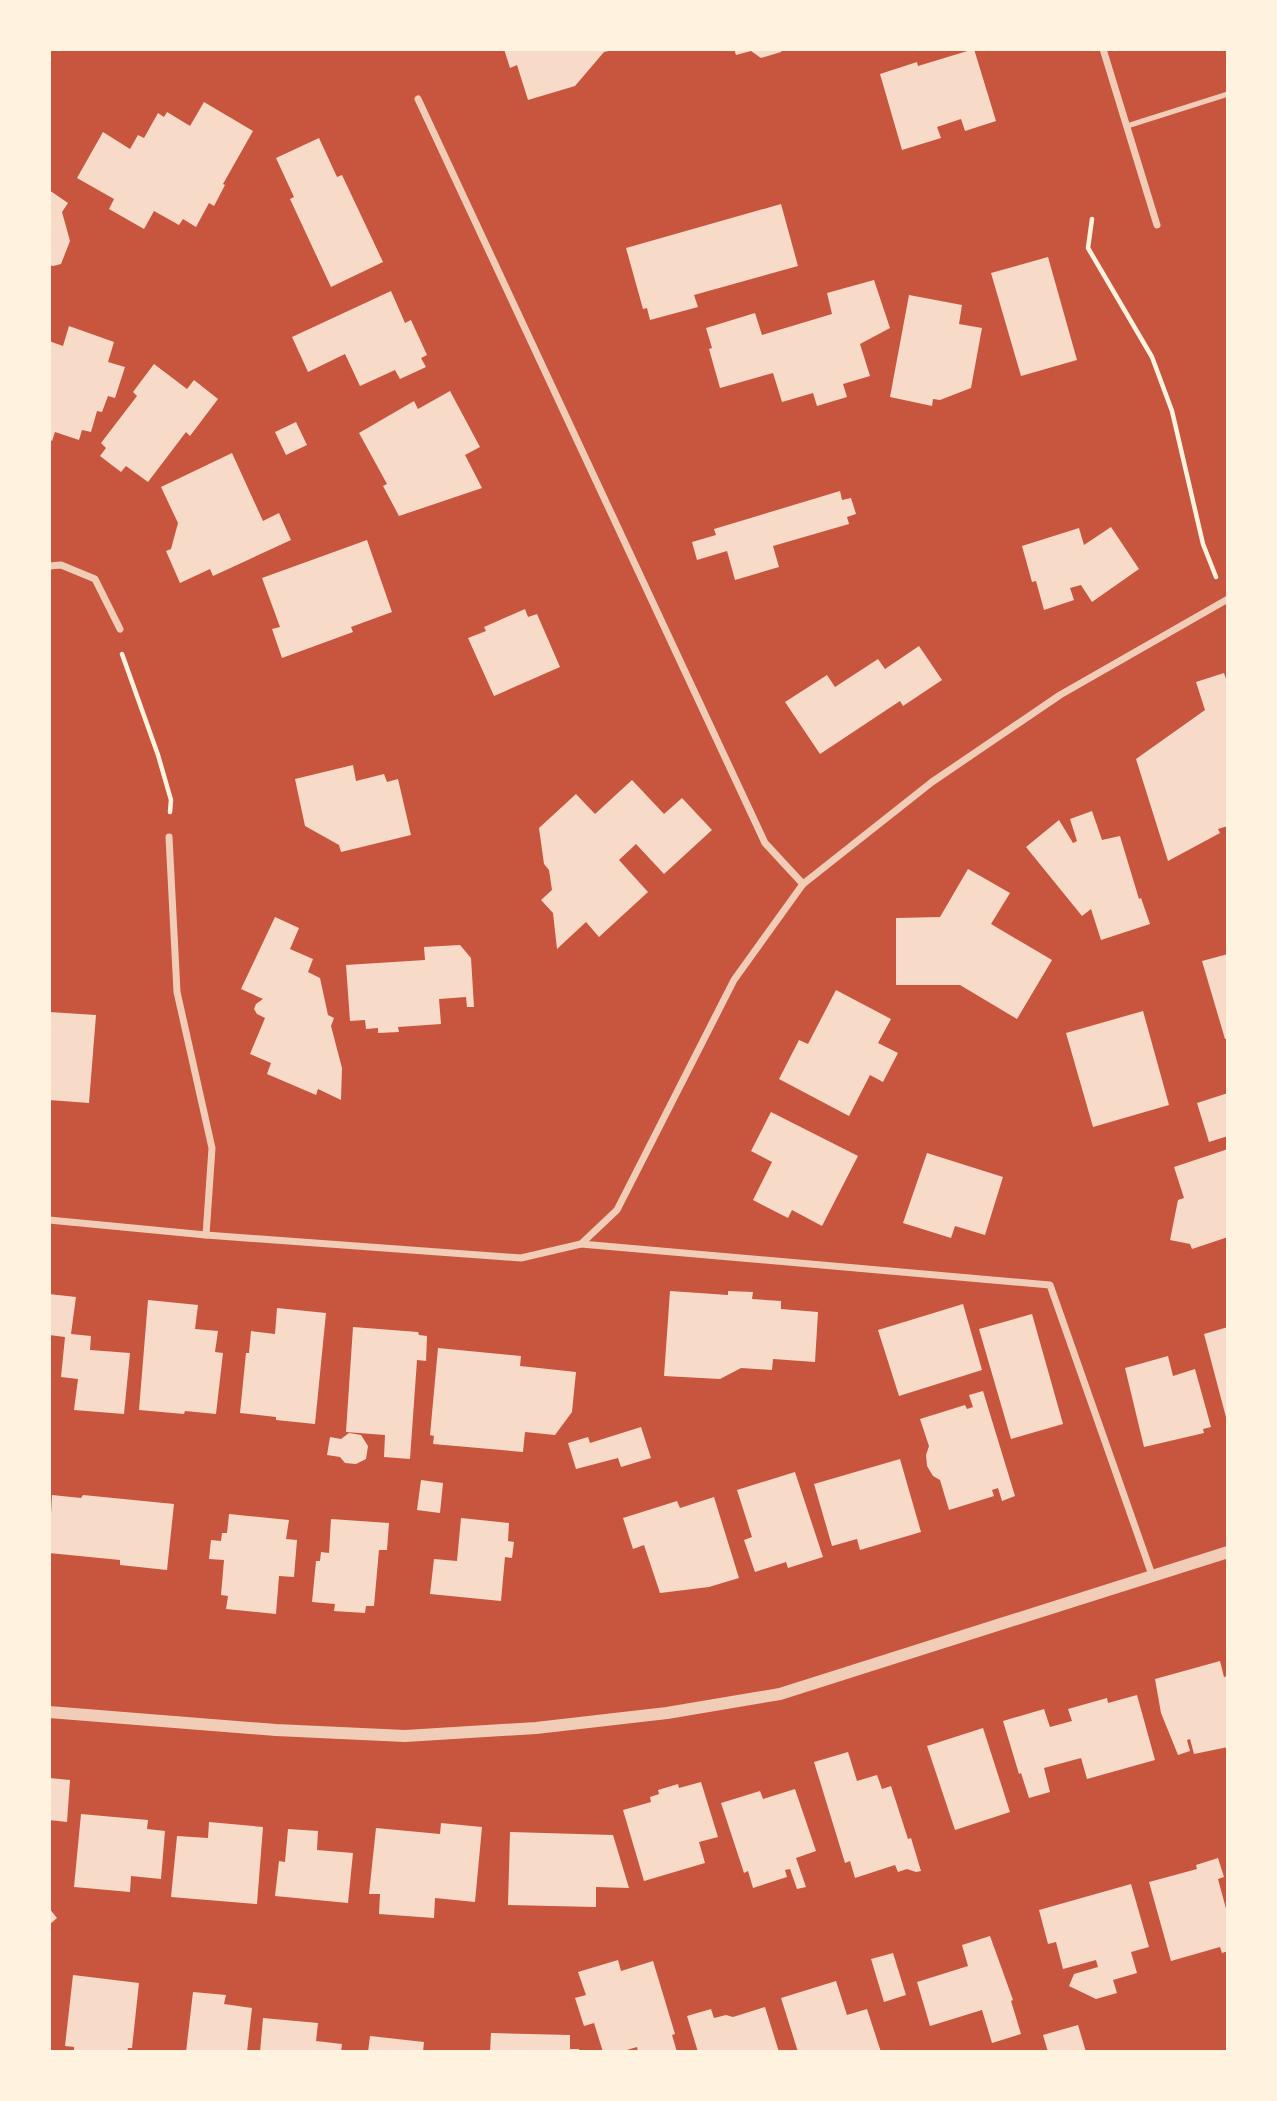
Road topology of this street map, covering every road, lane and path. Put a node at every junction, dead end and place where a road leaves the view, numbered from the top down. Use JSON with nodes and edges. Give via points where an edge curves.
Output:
{"nodes":[{"id":1,"x":1103,"y":49,"type":"edge"},
{"id":2,"x":1228,"y":94,"type":"edge"},
{"id":3,"x":418,"y":99,"type":"dead end"},
{"id":4,"x":1127,"y":126,"type":"junction"},
{"id":5,"x":1092,"y":219,"type":"dead end"},
{"id":6,"x":1157,"y":225,"type":"dead end"},
{"id":7,"x":49,"y":566,"type":"edge"},
{"id":8,"x":1217,"y":580,"type":"dead end"},
{"id":9,"x":1228,"y":599,"type":"edge"},
{"id":10,"x":120,"y":629,"type":"joint"},
{"id":11,"x":171,"y":800,"type":"dead end"},
{"id":12,"x":169,"y":837,"type":"dead end"},
{"id":13,"x":803,"y":884,"type":"junction"},
{"id":14,"x":49,"y":1220,"type":"edge"},
{"id":15,"x":206,"y":1235,"type":"junction"},
{"id":16,"x":581,"y":1244,"type":"junction"},
{"id":17,"x":1228,"y":1552,"type":"edge"},
{"id":18,"x":1152,"y":1575,"type":"junction"},
{"id":19,"x":49,"y":1712,"type":"edge"}],
"edges":[{"from":1,"to":4,"type":"street"},
{"from":2,"to":4,"type":"lane"},
{"from":3,"to":13,"type":"street","via":[[765,843]]},
{"from":4,"to":6,"type":"street"},
{"from":5,"to":8,"type":"path","via":[[1088,248],[1152,357],[1172,411],[1203,544]]},
{"from":7,"to":10,"type":"street","via":[[61,565],[95,579]]},
{"from":9,"to":13,"type":"street","via":[[1060,695],[932,782]]},
{"from":10,"to":11,"type":"path","via":[[122,661]]},
{"from":12,"to":15,"type":"street","via":[[177,992],[212,1148]]},
{"from":13,"to":16,"type":"street","via":[[734,980],[617,1210]]},
{"from":14,"to":15,"type":"street"},
{"from":15,"to":16,"type":"street","via":[[521,1258]]},
{"from":16,"to":18,"type":"street","via":[[1049,1285]]},
{"from":17,"to":18,"type":"street"},
{"from":18,"to":19,"type":"street","via":[[780,1694],[667,1713],[405,1737]]}]}
